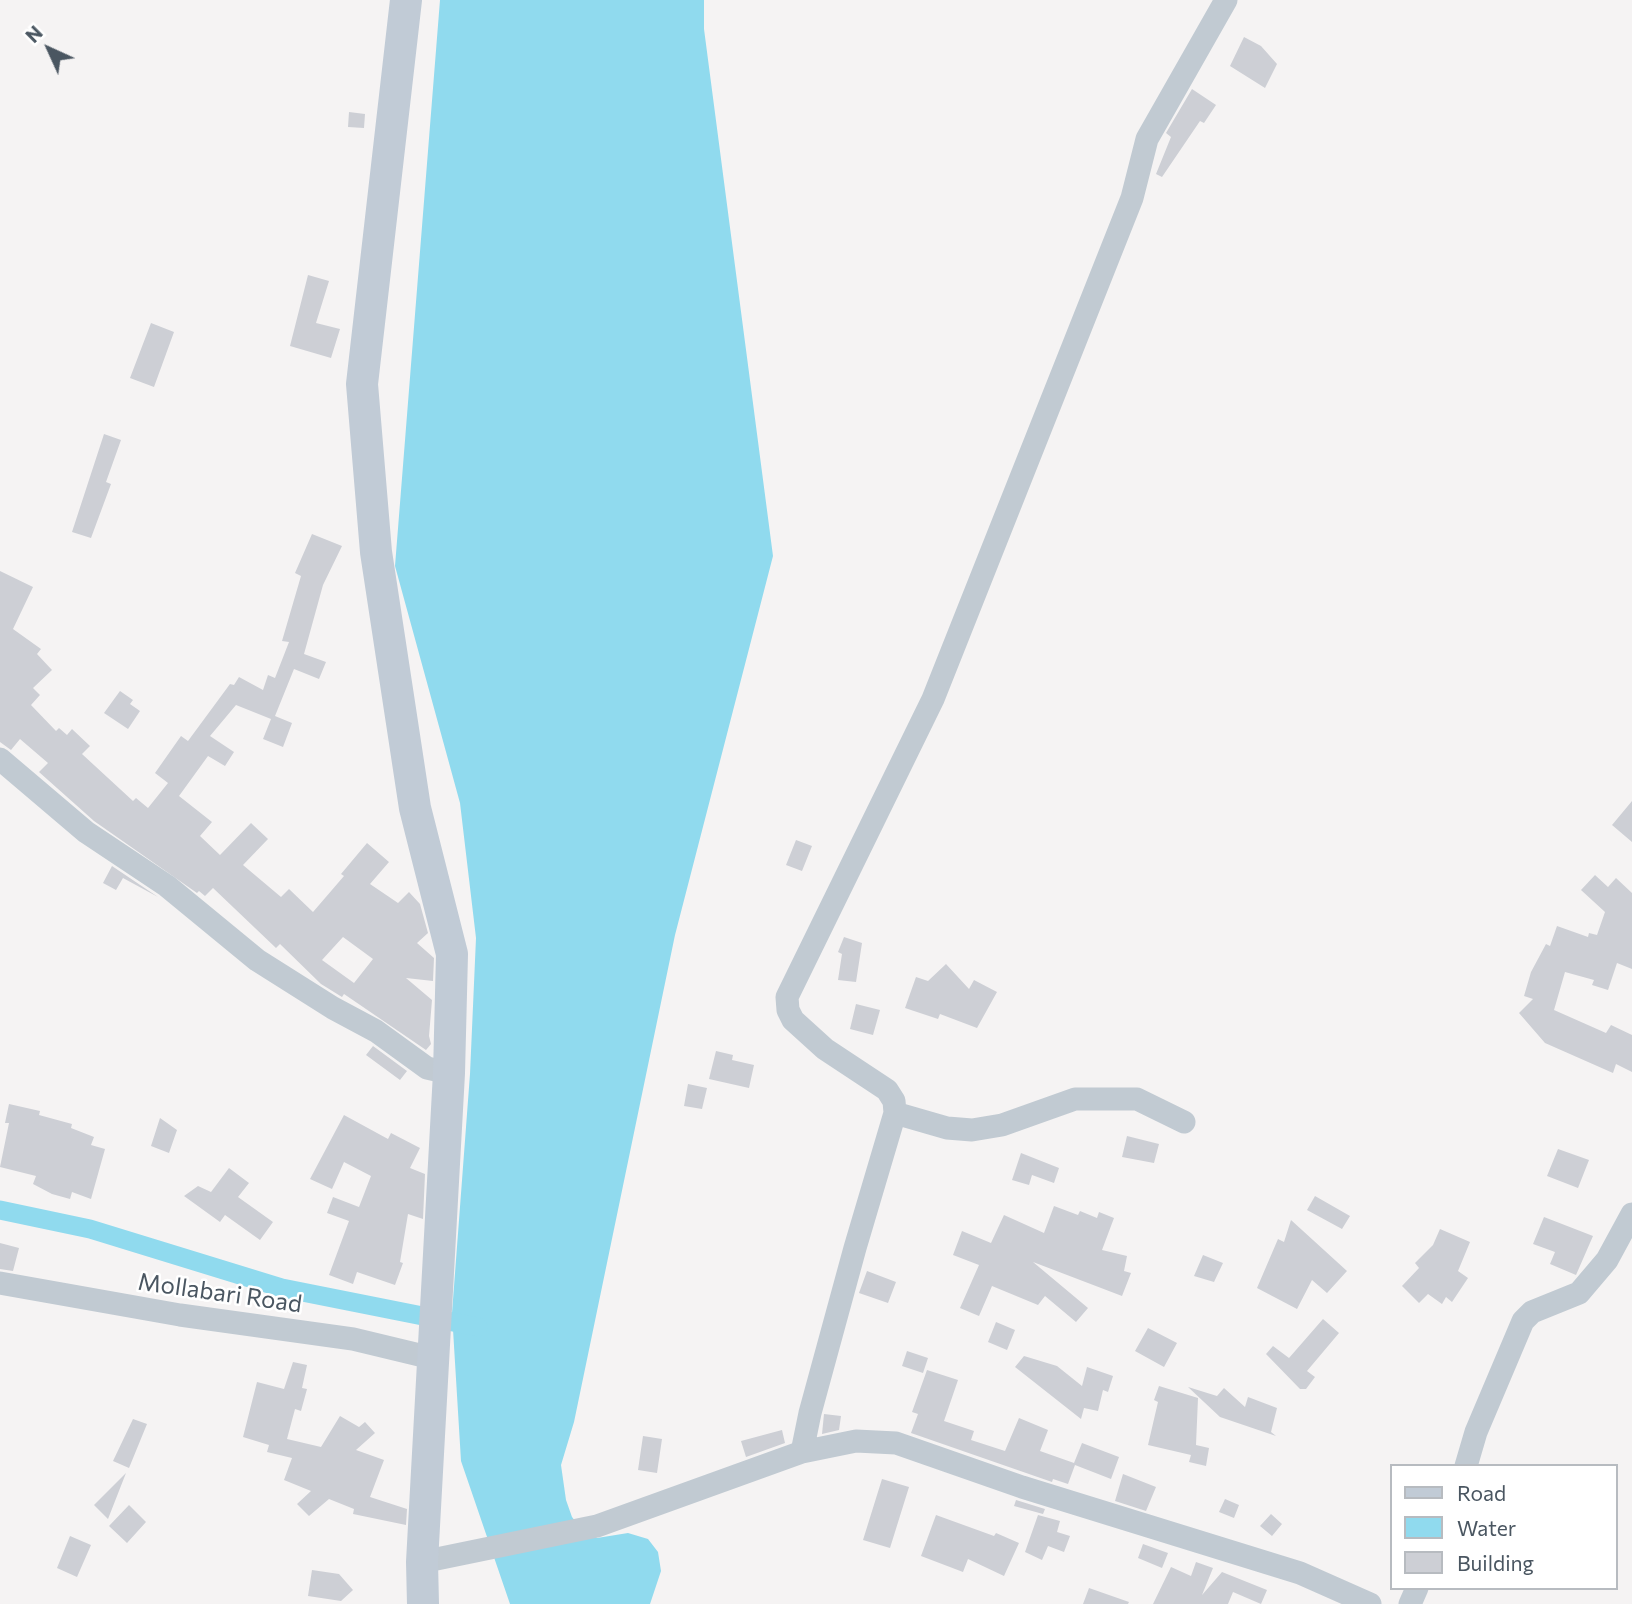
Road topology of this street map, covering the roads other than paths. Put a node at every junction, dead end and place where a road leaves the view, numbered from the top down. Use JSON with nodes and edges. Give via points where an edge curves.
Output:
{"nodes":[{"id":1,"x":406,"y":0,"type":"edge"},
{"id":2,"x":1226,"y":0,"type":"edge"},
{"id":3,"x":0,"y":759,"type":"edge"},
{"id":4,"x":449,"y":1073,"type":"junction"},
{"id":5,"x":895,"y":1113,"type":"junction"},
{"id":6,"x":1184,"y":1122,"type":"dead end"},
{"id":7,"x":1632,"y":1214,"type":"edge"},
{"id":8,"x":0,"y":1283,"type":"edge"},
{"id":9,"x":434,"y":1333,"type":"junction"},
{"id":10,"x":802,"y":1452,"type":"junction"},
{"id":11,"x":1467,"y":1464,"type":"edge"},
{"id":12,"x":422,"y":1562,"type":"junction"},
{"id":13,"x":423,"y":1604,"type":"edge"},
{"id":14,"x":1370,"y":1604,"type":"edge"}],
"edges":[{"from":1,"to":4,"type":"street","via":[[362,384],[376,552],[415,808],[452,954]]},
{"from":2,"to":5,"type":"street","via":[[1147,139],[1132,198],[933,699],[787,997],[793,1020],[825,1049],[887,1090]]},
{"from":3,"to":4,"type":"street","via":[[86,832],[167,886],[257,960],[376,1031],[427,1068]]},
{"from":4,"to":9,"type":"street"},
{"from":5,"to":6,"type":"street","via":[[972,1130],[1002,1125],[1075,1099],[1137,1100]]},
{"from":5,"to":10,"type":"street"},
{"from":7,"to":11,"type":"street","via":[[1607,1260],[1579,1293],[1532,1312],[1523,1321]]},
{"from":8,"to":9,"type":"street","name":"Mollabari Road","via":[[160,1312],[353,1339]]},
{"from":9,"to":12,"type":"street"},
{"from":10,"to":12,"type":"street","via":[[597,1526]]},
{"from":10,"to":14,"type":"street","via":[[856,1441],[896,1443],[1300,1573]]},
{"from":12,"to":13,"type":"street"}]}
